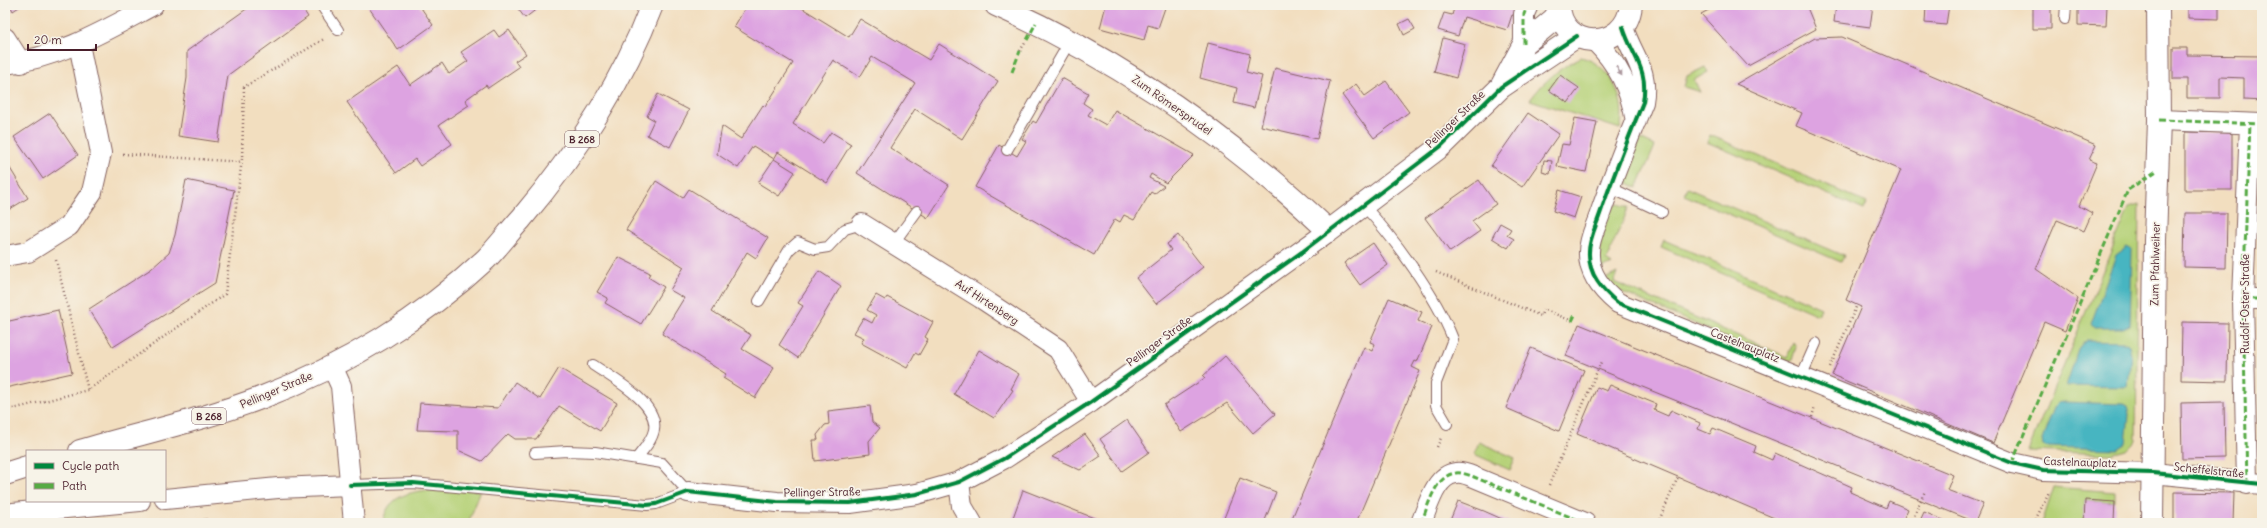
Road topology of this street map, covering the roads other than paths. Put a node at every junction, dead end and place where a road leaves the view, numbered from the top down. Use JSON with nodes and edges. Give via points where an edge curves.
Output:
{"nodes":[{"id":1,"x":153,"y":5,"type":"edge"},
{"id":2,"x":321,"y":5,"type":"edge"},
{"id":3,"x":652,"y":5,"type":"edge"},
{"id":4,"x":996,"y":5,"type":"edge"},
{"id":5,"x":1528,"y":5,"type":"edge"},
{"id":6,"x":1631,"y":5,"type":"edge"},
{"id":7,"x":2066,"y":5,"type":"edge"},
{"id":8,"x":2158,"y":5,"type":"edge"},
{"id":9,"x":1559,"y":8,"type":"edge"},
{"id":10,"x":2065,"y":19,"type":"dead end"},
{"id":11,"x":1623,"y":27,"type":"junction"},
{"id":12,"x":338,"y":30,"type":"road end"},
{"id":13,"x":5,"y":38,"type":"edge"},
{"id":14,"x":1586,"y":38,"type":"junction"},
{"id":15,"x":1070,"y":41,"type":"junction"},
{"id":16,"x":79,"y":44,"type":"junction"},
{"id":17,"x":1524,"y":44,"type":"junction"},
{"id":18,"x":13,"y":64,"type":"edge"},
{"id":19,"x":1501,"y":87,"type":"junction"},
{"id":20,"x":2159,"y":120,"type":"junction"},
{"id":21,"x":1636,"y":121,"type":"junction"},
{"id":22,"x":2256,"y":124,"type":"edge"},
{"id":23,"x":1007,"y":150,"type":"dead end"},
{"id":24,"x":1609,"y":187,"type":"junction"},
{"id":25,"x":1363,"y":205,"type":"junction"},
{"id":26,"x":917,"y":211,"type":"dead end"},
{"id":27,"x":1662,"y":212,"type":"dead end"},
{"id":28,"x":862,"y":224,"type":"joint"},
{"id":29,"x":1329,"y":231,"type":"junction"},
{"id":30,"x":893,"y":244,"type":"junction"},
{"id":31,"x":5,"y":256,"type":"edge"},
{"id":32,"x":2253,"y":299,"type":"edge"},
{"id":33,"x":759,"y":300,"type":"dead end"},
{"id":34,"x":1816,"y":342,"type":"dead end"},
{"id":35,"x":593,"y":365,"type":"dead end"},
{"id":36,"x":332,"y":366,"type":"junction"},
{"id":37,"x":1801,"y":377,"type":"junction"},
{"id":38,"x":1091,"y":402,"type":"junction"},
{"id":39,"x":1446,"y":424,"type":"dead end"},
{"id":40,"x":84,"y":450,"type":"edge"},
{"id":41,"x":535,"y":453,"type":"dead end"},
{"id":42,"x":636,"y":459,"type":"junction"},
{"id":43,"x":26,"y":467,"type":"edge"},
{"id":44,"x":5,"y":474,"type":"edge"},
{"id":45,"x":2154,"y":474,"type":"junction"},
{"id":46,"x":959,"y":482,"type":"junction"},
{"id":47,"x":2255,"y":484,"type":"edge"},
{"id":48,"x":350,"y":485,"type":"junction"},
{"id":49,"x":688,"y":492,"type":"junction"},
{"id":50,"x":166,"y":499,"type":"edge"},
{"id":51,"x":129,"y":502,"type":"edge"},
{"id":52,"x":13,"y":513,"type":"dead end"},
{"id":53,"x":354,"y":523,"type":"edge"},
{"id":54,"x":972,"y":523,"type":"edge"},
{"id":55,"x":1421,"y":523,"type":"edge"},
{"id":56,"x":1585,"y":523,"type":"edge"},
{"id":57,"x":2152,"y":523,"type":"edge"}],
"edges":[{"from":1,"to":16,"type":"street"},
{"from":2,"to":12,"type":"lane"},
{"from":3,"to":36,"type":"street","number":"B 268","via":[[631,56],[591,126],[558,174],[487,257],[411,319]]},
{"from":4,"to":15,"type":"street","name":"Zum Römersprudel"},
{"from":5,"to":17,"type":"street","name":"Pellinger Straße","via":[[1524,14]]},
{"from":6,"to":11,"type":"street","via":[[1628,20]]},
{"from":7,"to":10,"type":"lane"},
{"from":8,"to":20,"type":"street","name":"Zum Pfahlweiher"},
{"from":9,"to":14,"type":"street","via":[[1569,30]]},
{"from":9,"to":17,"type":"street","name":"Pellinger Straße","via":[[1554,19]]},
{"from":11,"to":14,"type":"street","name":"Pellinger Straße","via":[[1611,37]]},
{"from":11,"to":21,"type":"street","name":"Castelnauplatz","via":[[1644,74],[1646,88]]},
{"from":13,"to":18,"type":"street"},
{"from":14,"to":19,"type":"street","name":"Pellinger Straße"},
{"from":14,"to":21,"type":"street","one_way":true,"via":[[1608,55],[1626,84]]},
{"from":15,"to":23,"type":"lane"},
{"from":15,"to":29,"type":"street","name":"Zum Römersprudel","via":[[1125,72],[1185,112],[1287,190]]},
{"from":16,"to":18,"type":"street"},
{"from":16,"to":31,"type":"street","via":[[102,153],[92,192],[69,226],[28,252]]},
{"from":17,"to":19,"type":"street","name":"Pellinger Straße"},
{"from":19,"to":25,"type":"street","name":"Pellinger Straße","via":[[1440,147]]},
{"from":20,"to":22,"type":"street"},
{"from":20,"to":45,"type":"street","name":"Zum Pfahlweiher","via":[[2155,240]]},
{"from":21,"to":24,"type":"street","name":"Castelnauplatz"},
{"from":22,"to":32,"type":"street","name":"Rudolf-Oster-Straße"},
{"from":24,"to":27,"type":"lane"},
{"from":24,"to":37,"type":"street","name":"Castelnauplatz","via":[[1589,252],[1590,265],[1604,292],[1618,303]]},
{"from":25,"to":29,"type":"street","name":"Pellinger Straße"},
{"from":25,"to":39,"type":"lane","via":[[1392,238],[1444,318],[1453,339],[1436,383],[1436,405]]},
{"from":26,"to":30,"type":"lane"},
{"from":28,"to":30,"type":"street","name":"Auf Hirtenberg"},
{"from":28,"to":33,"type":"lane","via":[[845,229],[828,247],[816,249],[798,242],[789,250]]},
{"from":29,"to":38,"type":"street","name":"Pellinger Straße"},
{"from":30,"to":38,"type":"street","name":"Auf Hirtenberg","via":[[1058,349]]},
{"from":32,"to":47,"type":"street","name":"Rudolf-Oster-Straße"},
{"from":34,"to":37,"type":"lane"},
{"from":35,"to":42,"type":"lane","via":[[642,400],[654,417],[654,430],[648,444]]},
{"from":36,"to":40,"type":"street","name":"Pellinger Straße","number":"B 268","via":[[264,397],[220,413]]},
{"from":36,"to":48,"type":"street","via":[[341,386]]},
{"from":37,"to":45,"type":"street","name":"Castelnauplatz","via":[[2012,463],[2043,470]]},
{"from":38,"to":46,"type":"street","name":"Pellinger Straße","via":[[1005,458]]},
{"from":41,"to":42,"type":"lane","via":[[588,452]]},
{"from":42,"to":49,"type":"lane","via":[[662,463]]},
{"from":43,"to":44,"type":"street"},
{"from":45,"to":47,"type":"street","name":"Scheffelstraße"},
{"from":45,"to":57,"type":"street","name":"Zum Pfahlweiher"},
{"from":46,"to":49,"type":"street","name":"Pellinger Straße","via":[[917,494],[850,502],[777,502]]},
{"from":46,"to":54,"type":"street","via":[[962,506]]},
{"from":48,"to":49,"type":"lane","via":[[413,483],[647,505]]},
{"from":48,"to":50,"type":"street","via":[[278,488]]},
{"from":48,"to":53,"type":"street"},
{"from":51,"to":52,"type":"street"},
{"from":55,"to":56,"type":"street","via":[[1440,481],[1447,475],[1457,472]]}]}
